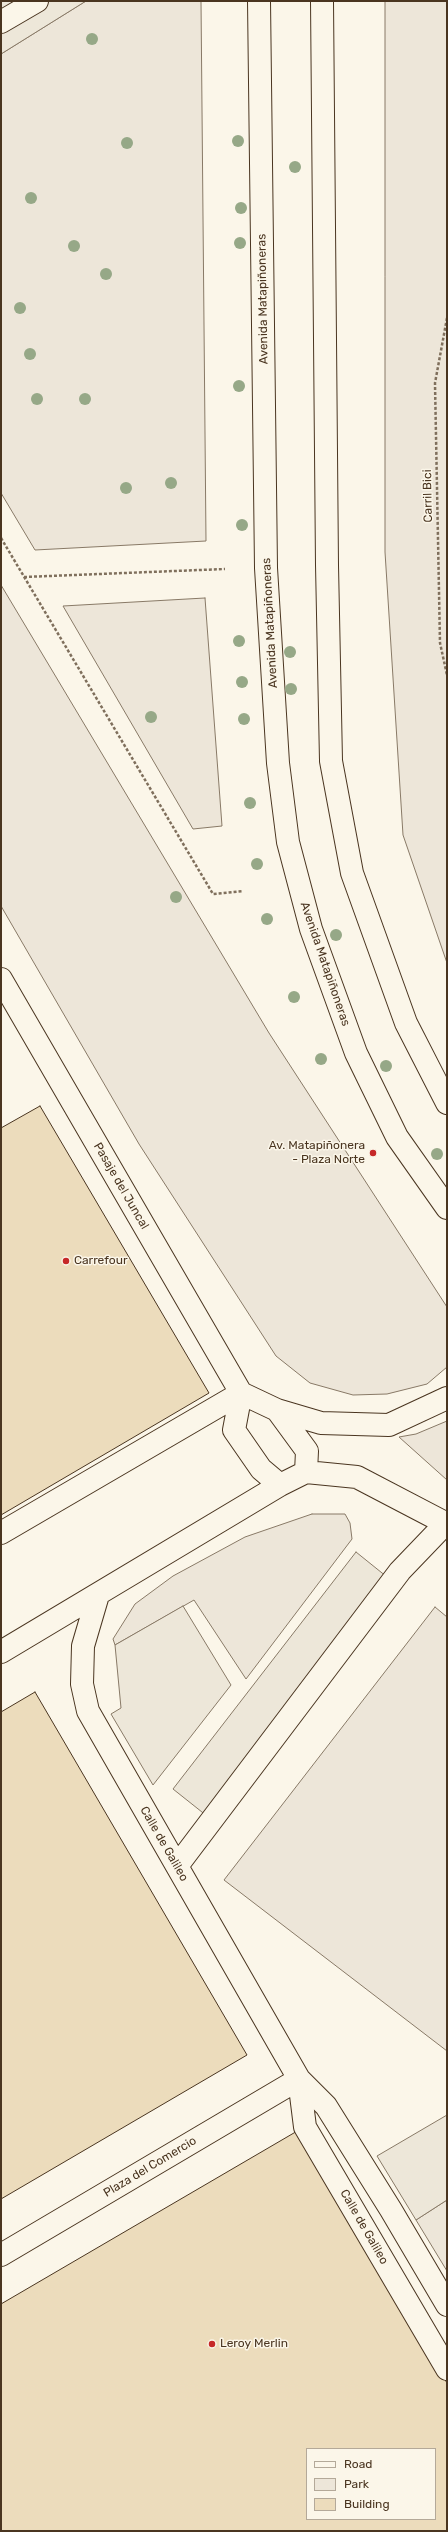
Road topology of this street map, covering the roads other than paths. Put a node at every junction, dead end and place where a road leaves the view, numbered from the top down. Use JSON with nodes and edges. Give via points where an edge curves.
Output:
{"nodes":[{"id":1,"x":37,"y":1,"type":"edge"},
{"id":2,"x":259,"y":1,"type":"edge"},
{"id":3,"x":322,"y":1,"type":"edge"},
{"id":4,"x":1,"y":22,"type":"edge"},
{"id":5,"x":1,"y":980,"type":"edge"},
{"id":6,"x":447,"y":1104,"type":"edge"},
{"id":7,"x":447,"y":1208,"type":"edge"},
{"id":8,"x":241,"y":1393,"type":"junction"},
{"id":9,"x":447,"y":1398,"type":"edge"},
{"id":10,"x":278,"y":1410,"type":"junction"},
{"id":11,"x":306,"y":1472,"type":"junction"},
{"id":12,"x":280,"y":1485,"type":"junction"},
{"id":13,"x":446,"y":1524,"type":"edge"},
{"id":14,"x":1,"y":1533,"type":"edge"},
{"id":15,"x":98,"y":1595,"type":"junction"},
{"id":16,"x":1,"y":1652,"type":"edge"},
{"id":17,"x":177,"y":1866,"type":"junction"},
{"id":18,"x":299,"y":2079,"type":"junction"},
{"id":19,"x":1,"y":2255,"type":"edge"},
{"id":20,"x":447,"y":2305,"type":"edge"},
{"id":21,"x":447,"y":2369,"type":"edge"}],
"edges":[{"from":1,"to":4,"type":"street"},
{"from":2,"to":7,"type":"street","name":"Avenida Matapiñoneras","via":[[266,568],[278,763],[288,842],[311,929],[356,1052],[397,1136]]},
{"from":3,"to":6,"type":"street","via":[[326,565],[331,761],[352,873],[406,1023]]},
{"from":5,"to":8,"type":"street","name":"Pasaje del Juncal"},
{"from":8,"to":10,"type":"street"},
{"from":8,"to":12,"type":"street","via":[[234,1430],[261,1469]]},
{"from":8,"to":14,"type":"street"},
{"from":9,"to":10,"type":"street","via":[[389,1425],[321,1423]]},
{"from":10,"to":11,"type":"street","via":[[307,1451]]},
{"from":11,"to":12,"type":"street"},
{"from":11,"to":13,"type":"street","via":[[357,1477]]},
{"from":12,"to":15,"type":"street"},
{"from":13,"to":17,"type":"street","via":[[400,1571]]},
{"from":15,"to":16,"type":"street"},
{"from":15,"to":17,"type":"street","name":"Calle de Galileo","via":[[83,1646],[82,1684],[88,1711]]},
{"from":17,"to":18,"type":"street","name":"Calle de Galileo"},
{"from":18,"to":19,"type":"street","name":"Plaza del Comercio"},
{"from":18,"to":20,"type":"street","name":"Calle de Galileo","via":[[326,2106]]},
{"from":18,"to":21,"type":"street","name":"Calle de Galileo","via":[[305,2127]]}]}
